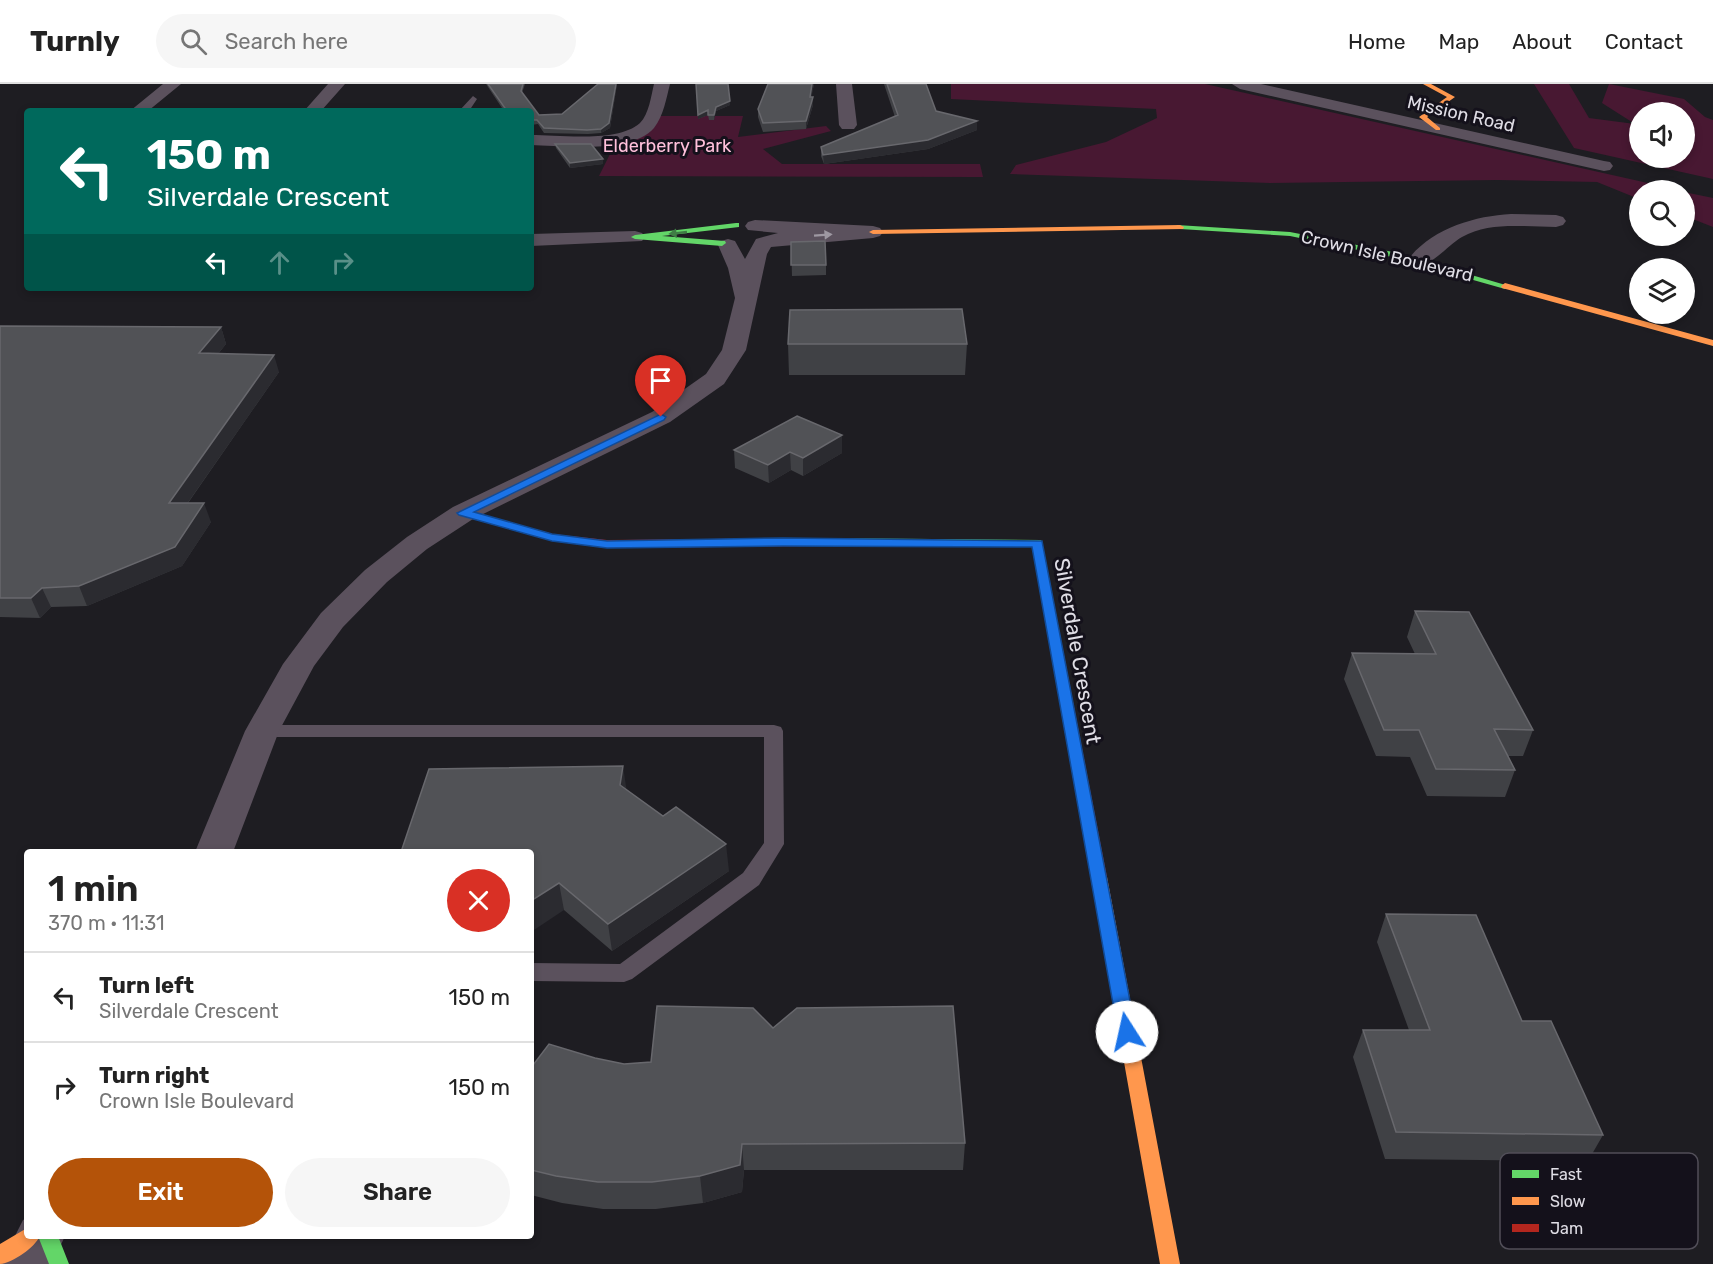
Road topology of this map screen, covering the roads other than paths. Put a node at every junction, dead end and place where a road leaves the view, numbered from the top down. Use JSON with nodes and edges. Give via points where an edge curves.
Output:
{"nodes":[{"id":1,"x":173,"y":84,"type":"edge"},
{"id":2,"x":337,"y":84,"type":"edge"},
{"id":3,"x":662,"y":84,"type":"edge"},
{"id":4,"x":844,"y":84,"type":"edge"},
{"id":5,"x":1240,"y":84,"type":"edge"},
{"id":6,"x":1426,"y":84,"type":"edge"},
{"id":7,"x":473,"y":99,"type":"dead end"},
{"id":8,"x":142,"y":108,"type":"edge"},
{"id":9,"x":315,"y":108,"type":"edge"},
{"id":10,"x":467,"y":108,"type":"edge"},
{"id":11,"x":848,"y":125,"type":"dead end"},
{"id":12,"x":1438,"y":129,"type":"junction"},
{"id":13,"x":534,"y":140,"type":"edge"},
{"id":14,"x":1604,"y":166,"type":"dead end"},
{"id":15,"x":1556,"y":221,"type":"dead end"},
{"id":16,"x":873,"y":232,"type":"joint"},
{"id":17,"x":755,"y":234,"type":"junction"},
{"id":18,"x":635,"y":237,"type":"junction"},
{"id":19,"x":534,"y":240,"type":"edge"},
{"id":20,"x":725,"y":244,"type":"junction"},
{"id":21,"x":1418,"y":261,"type":"junction"},
{"id":22,"x":746,"y":298,"type":"junction"},
{"id":23,"x":1713,"y":343,"type":"edge"},
{"id":24,"x":463,"y":513,"type":"junction"},
{"id":25,"x":262,"y":731,"type":"junction"},
{"id":26,"x":214,"y":849,"type":"edge"},
{"id":27,"x":534,"y":972,"type":"edge"},
{"id":28,"x":26,"y":1239,"type":"edge"},
{"id":29,"x":38,"y":1239,"type":"edge"},
{"id":30,"x":49,"y":1239,"type":"edge"},
{"id":31,"x":0,"y":1256,"type":"edge"},
{"id":32,"x":26,"y":1264,"type":"edge"},
{"id":33,"x":59,"y":1264,"type":"edge"},
{"id":34,"x":1170,"y":1264,"type":"edge"}],
"edges":[{"from":1,"to":8,"type":"street"},
{"from":2,"to":9,"type":"street"},
{"from":3,"to":13,"type":"street","via":[[652,116],[645,127],[633,134],[599,140]]},
{"from":4,"to":11,"type":"street"},
{"from":5,"to":12,"type":"street","name":"Mission Road"},
{"from":6,"to":12,"type":"street","via":[[1452,97],[1422,117]]},
{"from":7,"to":10,"type":"lane"},
{"from":12,"to":14,"type":"street","name":"Mission Road"},
{"from":15,"to":21,"type":"street","via":[[1502,221],[1468,226]]},
{"from":16,"to":17,"type":"street","name":"Crown Isle Boulevard","via":[[785,238]]},
{"from":16,"to":21,"type":"street","name":"Crown Isle Boulevard","via":[[1237,229],[1341,242]]},
{"from":17,"to":18,"type":"street","one_way":true},
{"from":17,"to":20,"type":"street","name":"Crown Isle Boulevard","via":[[746,246]]},
{"from":17,"to":20,"type":"street","via":[[716,233],[717,240]]},
{"from":17,"to":22,"type":"street","via":[[757,254]]},
{"from":18,"to":19,"type":"street"},
{"from":18,"to":20,"type":"street"},
{"from":20,"to":22,"type":"street","via":[[739,268]]},
{"from":21,"to":23,"type":"street","name":"Crown Isle Boulevard"},
{"from":22,"to":24,"type":"street","via":[[734,350],[715,379],[661,417]]},
{"from":24,"to":25,"type":"street","via":[[376,576],[332,620],[299,664]]},
{"from":24,"to":34,"type":"street","name":"Silverdale Crescent","via":[[552,537],[607,544],[1037,543]]},
{"from":25,"to":26,"type":"street"},
{"from":25,"to":27,"type":"lane","via":[[774,731],[774,844],[751,879],[624,973]]},
{"from":28,"to":31,"type":"street"},
{"from":29,"to":32,"type":"street"},
{"from":30,"to":33,"type":"street"}]}
